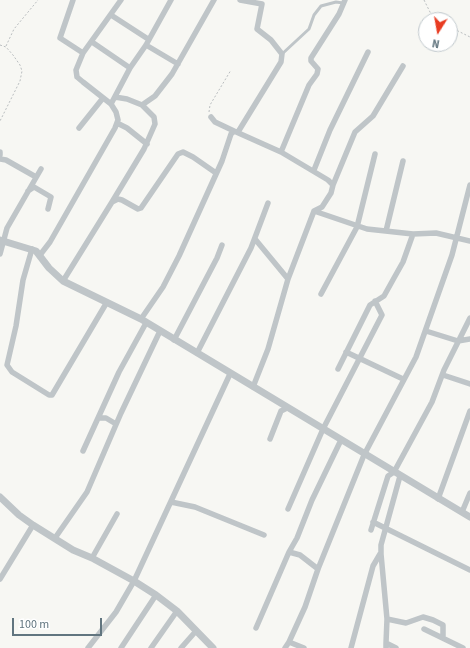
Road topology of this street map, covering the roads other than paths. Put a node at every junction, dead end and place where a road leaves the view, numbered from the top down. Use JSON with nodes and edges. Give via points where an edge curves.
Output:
{"nodes":[{"id":1,"x":73,"y":0,"type":"edge"},
{"id":2,"x":121,"y":0,"type":"edge"},
{"id":3,"x":171,"y":0,"type":"edge"},
{"id":4,"x":214,"y":0,"type":"edge"},
{"id":5,"x":240,"y":0,"type":"edge"},
{"id":6,"x":344,"y":1,"type":"edge"},
{"id":7,"x":263,"y":2,"type":"edge"},
{"id":8,"x":111,"y":15,"type":"junction"},
{"id":9,"x":92,"y":42,"type":"junction"},
{"id":10,"x":147,"y":42,"type":"junction"},
{"id":11,"x":368,"y":52,"type":"dead end"},
{"id":12,"x":83,"y":53,"type":"junction"},
{"id":13,"x":282,"y":54,"type":"junction"},
{"id":14,"x":178,"y":64,"type":"junction"},
{"id":15,"x":403,"y":66,"type":"dead end"},
{"id":16,"x":130,"y":68,"type":"junction"},
{"id":17,"x":115,"y":97,"type":"junction"},
{"id":18,"x":103,"y":98,"type":"junction"},
{"id":19,"x":111,"y":104,"type":"junction"},
{"id":20,"x":142,"y":106,"type":"junction"},
{"id":21,"x":211,"y":116,"type":"road end"},
{"id":22,"x":117,"y":123,"type":"junction"},
{"id":23,"x":80,"y":128,"type":"dead end"},
{"id":24,"x":236,"y":132,"type":"junction"},
{"id":25,"x":146,"y":144,"type":"junction"},
{"id":26,"x":281,"y":152,"type":"junction"},
{"id":27,"x":375,"y":154,"type":"dead end"},
{"id":28,"x":0,"y":159,"type":"edge"},
{"id":29,"x":402,"y":161,"type":"dead end"},
{"id":30,"x":40,"y":169,"type":"dead end"},
{"id":31,"x":314,"y":170,"type":"junction"},
{"id":32,"x":216,"y":173,"type":"junction"},
{"id":33,"x":36,"y":177,"type":"junction"},
{"id":34,"x":333,"y":185,"type":"junction"},
{"id":35,"x":470,"y":185,"type":"edge"},
{"id":36,"x":28,"y":191,"type":"junction"},
{"id":37,"x":112,"y":202,"type":"junction"},
{"id":38,"x":268,"y":203,"type":"dead end"},
{"id":39,"x":48,"y":210,"type":"dead end"},
{"id":40,"x":314,"y":212,"type":"junction"},
{"id":41,"x":357,"y":227,"type":"junction"},
{"id":42,"x":386,"y":231,"type":"junction"},
{"id":43,"x":413,"y":234,"type":"junction"},
{"id":44,"x":458,"y":237,"type":"junction"},
{"id":45,"x":255,"y":239,"type":"junction"},
{"id":46,"x":2,"y":240,"type":"edge"},
{"id":47,"x":470,"y":241,"type":"edge"},
{"id":48,"x":222,"y":245,"type":"dead end"},
{"id":49,"x":32,"y":249,"type":"junction"},
{"id":50,"x":0,"y":254,"type":"edge"},
{"id":51,"x":40,"y":255,"type":"junction"},
{"id":52,"x":288,"y":279,"type":"junction"},
{"id":53,"x":63,"y":281,"type":"junction"},
{"id":54,"x":321,"y":294,"type":"dead end"},
{"id":55,"x":375,"y":301,"type":"junction"},
{"id":56,"x":107,"y":302,"type":"junction"},
{"id":57,"x":470,"y":318,"type":"edge"},
{"id":58,"x":144,"y":321,"type":"junction"},
{"id":59,"x":160,"y":331,"type":"junction"},
{"id":60,"x":426,"y":331,"type":"junction"},
{"id":61,"x":470,"y":339,"type":"edge"},
{"id":62,"x":174,"y":340,"type":"junction"},
{"id":63,"x":458,"y":341,"type":"junction"},
{"id":64,"x":346,"y":352,"type":"junction"},
{"id":65,"x":197,"y":353,"type":"junction"},
{"id":66,"x":359,"y":360,"type":"junction"},
{"id":67,"x":338,"y":369,"type":"dead end"},
{"id":68,"x":230,"y":374,"type":"junction"},
{"id":69,"x":443,"y":375,"type":"junction"},
{"id":70,"x":403,"y":379,"type":"junction"},
{"id":71,"x":470,"y":384,"type":"edge"},
{"id":72,"x":253,"y":387,"type":"junction"},
{"id":73,"x":287,"y":408,"type":"junction"},
{"id":74,"x":470,"y":411,"type":"edge"},
{"id":75,"x":99,"y":418,"type":"junction"},
{"id":76,"x":116,"y":424,"type":"junction"},
{"id":77,"x":323,"y":429,"type":"junction"},
{"id":78,"x":270,"y":439,"type":"dead end"},
{"id":79,"x":341,"y":440,"type":"junction"},
{"id":80,"x":83,"y":451,"type":"dead end"},
{"id":81,"x":364,"y":455,"type":"junction"},
{"id":82,"x":397,"y":474,"type":"junction"},
{"id":83,"x":470,"y":493,"type":"edge"},
{"id":84,"x":0,"y":497,"type":"edge"},
{"id":85,"x":438,"y":499,"type":"junction"},
{"id":86,"x":171,"y":502,"type":"junction"},
{"id":87,"x":288,"y":509,"type":"dead end"},
{"id":88,"x":462,"y":512,"type":"junction"},
{"id":89,"x":117,"y":514,"type":"dead end"},
{"id":90,"x":470,"y":517,"type":"edge"},
{"id":91,"x":373,"y":522,"type":"junction"},
{"id":92,"x":33,"y":525,"type":"junction"},
{"id":93,"x":385,"y":528,"type":"junction"},
{"id":94,"x":370,"y":530,"type":"dead end"},
{"id":95,"x":264,"y":535,"type":"dead end"},
{"id":96,"x":55,"y":538,"type":"junction"},
{"id":97,"x":289,"y":552,"type":"junction"},
{"id":98,"x":380,"y":554,"type":"junction"},
{"id":99,"x":92,"y":558,"type":"junction"},
{"id":100,"x":318,"y":569,"type":"junction"},
{"id":101,"x":470,"y":570,"type":"edge"},
{"id":102,"x":0,"y":579,"type":"edge"},
{"id":103,"x":134,"y":581,"type":"junction"},
{"id":104,"x":156,"y":595,"type":"junction"},
{"id":105,"x":177,"y":612,"type":"junction"},
{"id":106,"x":387,"y":619,"type":"junction"},
{"id":107,"x":256,"y":628,"type":"dead end"},
{"id":108,"x":424,"y":629,"type":"dead end"},
{"id":109,"x":196,"y":631,"type":"junction"},
{"id":110,"x":443,"y":637,"type":"junction"},
{"id":111,"x":288,"y":642,"type":"junction"},
{"id":112,"x":386,"y":645,"type":"edge"},
{"id":113,"x":88,"y":648,"type":"edge"},
{"id":114,"x":122,"y":648,"type":"edge"},
{"id":115,"x":151,"y":648,"type":"edge"},
{"id":116,"x":181,"y":648,"type":"edge"},
{"id":117,"x":212,"y":648,"type":"edge"},
{"id":118,"x":285,"y":648,"type":"edge"},
{"id":119,"x":304,"y":648,"type":"edge"},
{"id":120,"x":351,"y":648,"type":"edge"},
{"id":121,"x":396,"y":648,"type":"edge"},
{"id":122,"x":463,"y":648,"type":"edge"}],
"edges":[{"from":1,"to":12,"type":"street","via":[[60,38]]},
{"from":2,"to":8,"type":"street"},
{"from":3,"to":10,"type":"street"},
{"from":4,"to":14,"type":"street"},
{"from":5,"to":7,"type":"street"},
{"from":6,"to":13,"type":"lane","via":[[322,6],[314,15],[309,29]]},
{"from":6,"to":26,"type":"street","via":[[339,14],[311,58],[318,69],[317,74],[309,85]]},
{"from":7,"to":13,"type":"street","via":[[257,29],[271,40]]},
{"from":8,"to":9,"type":"street"},
{"from":8,"to":10,"type":"street"},
{"from":9,"to":12,"type":"street"},
{"from":9,"to":16,"type":"street"},
{"from":10,"to":14,"type":"street"},
{"from":10,"to":16,"type":"street"},
{"from":11,"to":31,"type":"street","via":[[330,130]]},
{"from":12,"to":18,"type":"street","via":[[76,70],[77,77]]},
{"from":13,"to":24,"type":"street","via":[[281,62]]},
{"from":14,"to":20,"type":"street","via":[[154,96]]},
{"from":15,"to":34,"type":"street","via":[[373,116],[355,132]]},
{"from":16,"to":17,"type":"street"},
{"from":17,"to":19,"type":"street"},
{"from":17,"to":20,"type":"street"},
{"from":18,"to":19,"type":"street"},
{"from":18,"to":23,"type":"street"},
{"from":19,"to":22,"type":"street","via":[[116,112]]},
{"from":20,"to":25,"type":"street","via":[[154,117],[155,124]]},
{"from":21,"to":24,"type":"street","via":[[215,122]]},
{"from":22,"to":25,"type":"street","via":[[128,128]]},
{"from":22,"to":51,"type":"street","via":[[50,242]]},
{"from":24,"to":26,"type":"street"},
{"from":24,"to":32,"type":"street","via":[[231,134]]},
{"from":25,"to":37,"type":"street"},
{"from":26,"to":31,"type":"street"},
{"from":27,"to":41,"type":"street"},
{"from":28,"to":33,"type":"street"},
{"from":29,"to":42,"type":"street"},
{"from":30,"to":33,"type":"street"},
{"from":31,"to":34,"type":"street"},
{"from":32,"to":37,"type":"street","via":[[181,152],[166,170],[145,206],[138,209],[122,200]]},
{"from":32,"to":58,"type":"street","via":[[179,256]]},
{"from":33,"to":36,"type":"street"},
{"from":34,"to":40,"type":"street","via":[[322,207]]},
{"from":35,"to":44,"type":"street"},
{"from":36,"to":39,"type":"street","via":[[34,187],[51,196]]},
{"from":36,"to":46,"type":"street"},
{"from":37,"to":53,"type":"street"},
{"from":38,"to":45,"type":"street"},
{"from":40,"to":41,"type":"street"},
{"from":40,"to":52,"type":"street"},
{"from":41,"to":42,"type":"street"},
{"from":41,"to":54,"type":"street"},
{"from":42,"to":43,"type":"street"},
{"from":43,"to":44,"type":"street","via":[[436,233]]},
{"from":43,"to":55,"type":"street","via":[[403,262],[384,296]]},
{"from":44,"to":47,"type":"street"},
{"from":44,"to":60,"type":"street"},
{"from":45,"to":52,"type":"street"},
{"from":45,"to":65,"type":"street"},
{"from":46,"to":49,"type":"street"},
{"from":46,"to":50,"type":"street"},
{"from":48,"to":62,"type":"street"},
{"from":49,"to":51,"type":"street"},
{"from":49,"to":56,"type":"street","via":[[23,280],[8,366],[12,372],[52,395]]},
{"from":51,"to":53,"type":"street"},
{"from":52,"to":72,"type":"street","via":[[268,349]]},
{"from":53,"to":56,"type":"street"},
{"from":55,"to":64,"type":"street","via":[[370,305]]},
{"from":55,"to":66,"type":"street","via":[[382,315]]},
{"from":56,"to":58,"type":"street"},
{"from":57,"to":63,"type":"street"},
{"from":58,"to":59,"type":"street"},
{"from":58,"to":75,"type":"street"},
{"from":59,"to":62,"type":"street"},
{"from":59,"to":76,"type":"street"},
{"from":60,"to":63,"type":"street"},
{"from":60,"to":70,"type":"street","via":[[416,357]]},
{"from":61,"to":63,"type":"street"},
{"from":62,"to":65,"type":"street"},
{"from":63,"to":69,"type":"street"},
{"from":64,"to":66,"type":"street"},
{"from":64,"to":67,"type":"street"},
{"from":65,"to":68,"type":"street"},
{"from":66,"to":70,"type":"street"},
{"from":66,"to":77,"type":"street"},
{"from":68,"to":72,"type":"street"},
{"from":68,"to":86,"type":"street"},
{"from":69,"to":71,"type":"street"},
{"from":69,"to":82,"type":"street"},
{"from":70,"to":81,"type":"street"},
{"from":72,"to":73,"type":"street"},
{"from":73,"to":77,"type":"street"},
{"from":73,"to":78,"type":"street","via":[[282,411]]},
{"from":74,"to":85,"type":"street"},
{"from":75,"to":76,"type":"street","via":[[106,418]]},
{"from":75,"to":80,"type":"street"},
{"from":76,"to":96,"type":"street","via":[[87,492]]},
{"from":77,"to":79,"type":"street"},
{"from":77,"to":87,"type":"street"},
{"from":79,"to":81,"type":"street"},
{"from":79,"to":97,"type":"street"},
{"from":81,"to":82,"type":"street"},
{"from":81,"to":100,"type":"street"},
{"from":82,"to":85,"type":"street"},
{"from":82,"to":91,"type":"street","via":[[388,476]]},
{"from":82,"to":93,"type":"street"},
{"from":83,"to":88,"type":"street"},
{"from":84,"to":92,"type":"street"},
{"from":85,"to":88,"type":"street"},
{"from":86,"to":95,"type":"street","via":[[195,507]]},
{"from":86,"to":103,"type":"street"},
{"from":88,"to":90,"type":"street"},
{"from":89,"to":99,"type":"street"},
{"from":91,"to":93,"type":"street"},
{"from":91,"to":94,"type":"street"},
{"from":92,"to":96,"type":"street"},
{"from":92,"to":102,"type":"street"},
{"from":93,"to":98,"type":"street"},
{"from":93,"to":101,"type":"street"},
{"from":96,"to":99,"type":"street"},
{"from":97,"to":100,"type":"street","via":[[300,555]]},
{"from":97,"to":107,"type":"street"},
{"from":98,"to":106,"type":"street"},
{"from":98,"to":120,"type":"street","via":[[373,566]]},
{"from":99,"to":103,"type":"street"},
{"from":100,"to":111,"type":"street","via":[[303,614]]},
{"from":103,"to":104,"type":"street"},
{"from":103,"to":113,"type":"street","via":[[116,612]]},
{"from":104,"to":105,"type":"street"},
{"from":104,"to":114,"type":"street"},
{"from":105,"to":109,"type":"street"},
{"from":105,"to":115,"type":"street"},
{"from":106,"to":110,"type":"street","via":[[406,622],[423,617],[433,620],[443,625]]},
{"from":106,"to":112,"type":"street"},
{"from":108,"to":110,"type":"street"},
{"from":109,"to":116,"type":"street"},
{"from":109,"to":117,"type":"street"},
{"from":110,"to":122,"type":"street"},
{"from":111,"to":118,"type":"street"},
{"from":111,"to":119,"type":"street"},
{"from":112,"to":121,"type":"street"}]}
